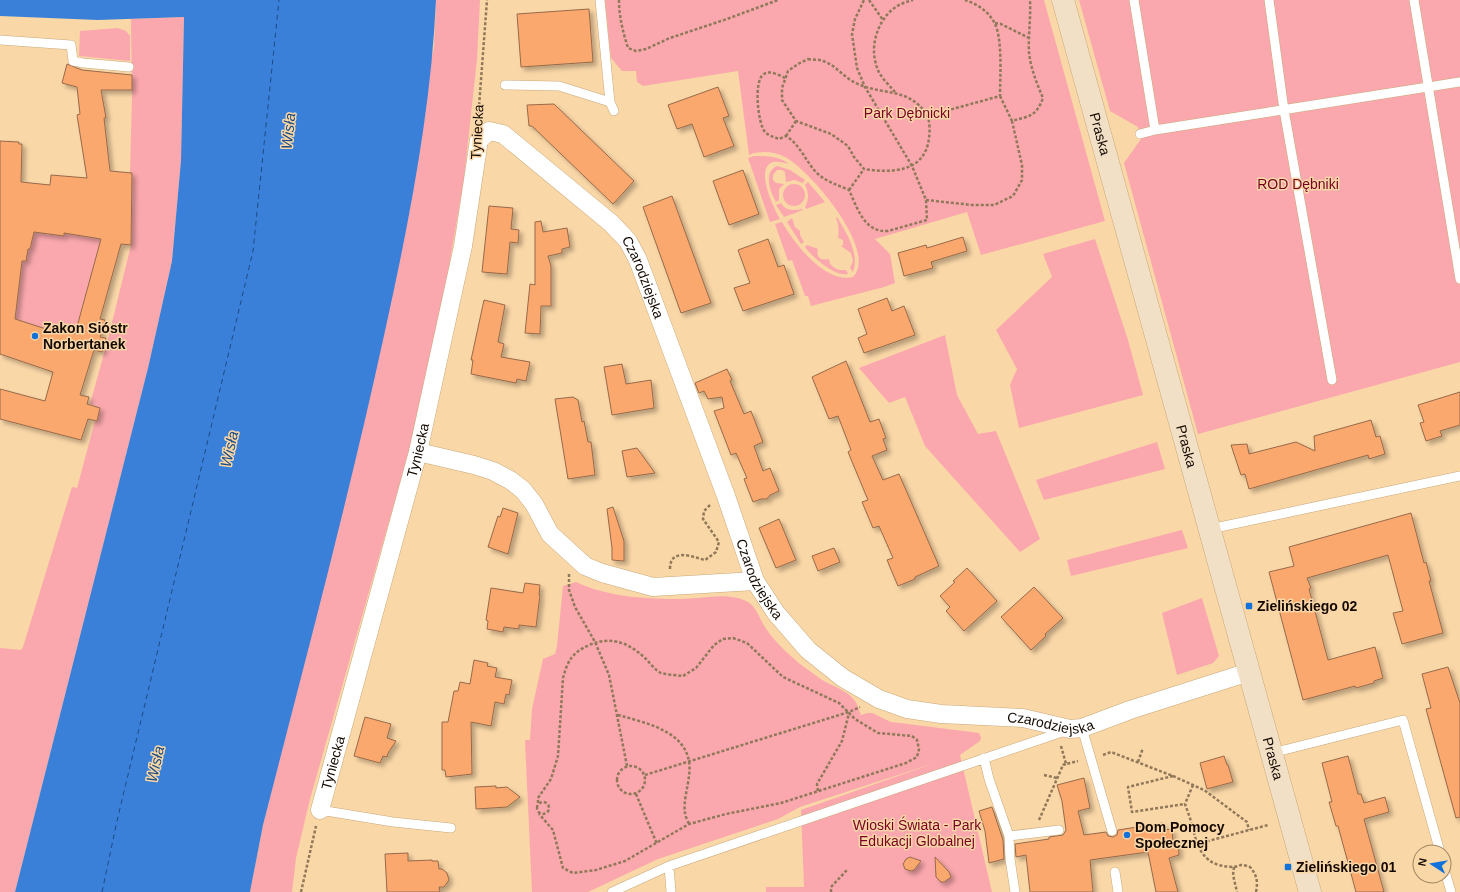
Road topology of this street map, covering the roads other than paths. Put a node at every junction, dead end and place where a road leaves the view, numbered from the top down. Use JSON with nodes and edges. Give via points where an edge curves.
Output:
{"nodes":[{"id":1,"x":600,"y":0,"type":"edge"},
{"id":2,"x":1063,"y":0,"type":"edge"},
{"id":3,"x":1134,"y":0,"type":"edge"},
{"id":4,"x":1269,"y":0,"type":"edge"},
{"id":5,"x":1414,"y":0,"type":"edge"},
{"id":6,"x":0,"y":40,"type":"edge"},
{"id":7,"x":129,"y":67,"type":"dead end"},
{"id":8,"x":1460,"y":82,"type":"edge"},
{"id":9,"x":505,"y":84,"type":"dead end"},
{"id":10,"x":1428,"y":87,"type":"junction"},
{"id":11,"x":1284,"y":110,"type":"junction"},
{"id":12,"x":1155,"y":130,"type":"junction"},
{"id":13,"x":1140,"y":134,"type":"dead end"},
{"id":14,"x":479,"y":140,"type":"joint"},
{"id":15,"x":1460,"y":279,"type":"edge"},
{"id":16,"x":1332,"y":380,"type":"dead end"},
{"id":17,"x":418,"y":452,"type":"junction"},
{"id":18,"x":1460,"y":476,"type":"edge"},
{"id":19,"x":1210,"y":528,"type":"junction"},
{"id":20,"x":755,"y":581,"type":"junction"},
{"id":21,"x":1249,"y":672,"type":"junction"},
{"id":22,"x":1070,"y":733,"type":"junction"},
{"id":23,"x":1271,"y":753,"type":"junction"},
{"id":24,"x":984,"y":758,"type":"junction"},
{"id":25,"x":320,"y":810,"type":"joint"},
{"id":26,"x":451,"y":828,"type":"dead end"},
{"id":27,"x":1059,"y":830,"type":"dead end"},
{"id":28,"x":1112,"y":831,"type":"dead end"},
{"id":29,"x":1009,"y":836,"type":"junction"},
{"id":30,"x":1438,"y":844,"type":"edge"},
{"id":31,"x":669,"y":866,"type":"junction"},
{"id":32,"x":1115,"y":872,"type":"dead end"},
{"id":33,"x":612,"y":892,"type":"edge"},
{"id":34,"x":671,"y":892,"type":"edge"},
{"id":35,"x":1015,"y":892,"type":"edge"},
{"id":36,"x":1118,"y":892,"type":"edge"},
{"id":37,"x":1310,"y":892,"type":"edge"}],
"edges":[{"from":1,"to":9,"type":"lane","via":[[612,106],[559,86]]},
{"from":2,"to":19,"type":"street","name":"Praska"},
{"from":3,"to":12,"type":"lane"},
{"from":4,"to":11,"type":"lane"},
{"from":5,"to":10,"type":"lane"},
{"from":6,"to":7,"type":"lane","via":[[71,45],[73,61]]},
{"from":8,"to":10,"type":"lane"},
{"from":10,"to":11,"type":"lane"},
{"from":10,"to":15,"type":"lane"},
{"from":11,"to":12,"type":"lane"},
{"from":11,"to":16,"type":"lane"},
{"from":12,"to":13,"type":"lane"},
{"from":14,"to":17,"type":"street","name":"Tyniecka","via":[[463,246]]},
{"from":14,"to":20,"type":"street","name":"Czarodziejska","via":[[489,131],[503,134],[611,223],[628,241],[638,260]]},
{"from":17,"to":20,"type":"street","via":[[474,465],[510,480],[534,504],[550,534],[585,566],[602,573],[653,586]]},
{"from":17,"to":25,"type":"street","name":"Tyniecka"},
{"from":18,"to":19,"type":"lane"},
{"from":19,"to":21,"type":"street","name":"Praska"},
{"from":20,"to":22,"type":"street","name":"Czarodziejska","via":[[776,613],[808,650],[843,678],[879,699],[907,709],[941,714],[1023,718]]},
{"from":21,"to":22,"type":"street","name":"Czarodziejska","via":[[1130,710]]},
{"from":21,"to":23,"type":"street","name":"Praska"},
{"from":22,"to":24,"type":"lane"},
{"from":22,"to":28,"type":"lane","via":[[1091,758]]},
{"from":23,"to":30,"type":"lane","via":[[1403,720]]},
{"from":23,"to":37,"type":"street","name":"Praska"},
{"from":24,"to":29,"type":"lane"},
{"from":24,"to":31,"type":"lane"},
{"from":25,"to":26,"type":"lane"},
{"from":27,"to":29,"type":"lane"},
{"from":29,"to":35,"type":"lane"},
{"from":31,"to":33,"type":"lane"},
{"from":31,"to":34,"type":"lane"},
{"from":32,"to":36,"type":"lane"}]}
